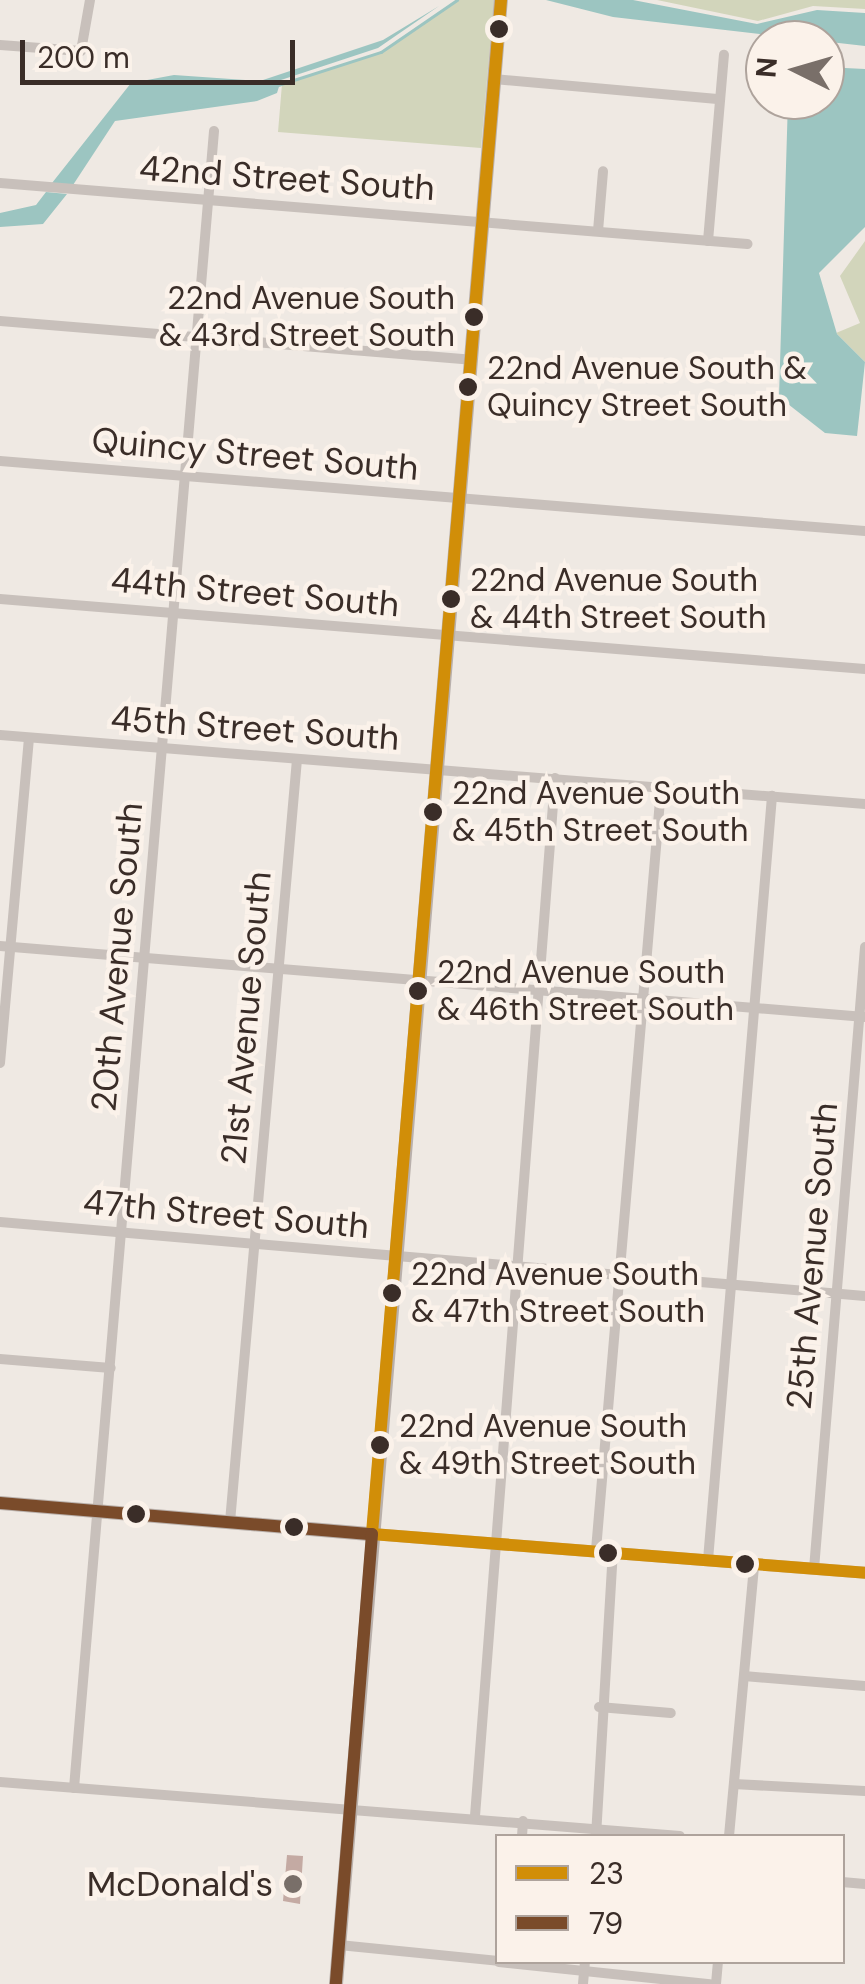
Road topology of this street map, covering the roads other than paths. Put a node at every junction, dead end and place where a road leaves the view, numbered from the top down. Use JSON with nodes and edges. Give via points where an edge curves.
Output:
{"nodes":[{"id":1,"x":90,"y":0,"type":"edge"},
{"id":2,"x":501,"y":0,"type":"edge"},
{"id":3,"x":0,"y":45,"type":"edge"},
{"id":4,"x":724,"y":55,"type":"dead end"},
{"id":5,"x":494,"y":79,"type":"junction"},
{"id":6,"x":720,"y":99,"type":"junction"},
{"id":7,"x":214,"y":131,"type":"dead end"},
{"id":8,"x":604,"y":172,"type":"dead end"},
{"id":9,"x":0,"y":183,"type":"edge"},
{"id":10,"x":207,"y":200,"type":"junction"},
{"id":11,"x":482,"y":221,"type":"junction"},
{"id":12,"x":598,"y":232,"type":"junction"},
{"id":13,"x":708,"y":240,"type":"junction"},
{"id":14,"x":748,"y":244,"type":"dead end"},
{"id":15,"x":0,"y":321,"type":"edge"},
{"id":16,"x":196,"y":337,"type":"junction"},
{"id":17,"x":471,"y":360,"type":"junction"},
{"id":18,"x":0,"y":461,"type":"edge"},
{"id":19,"x":184,"y":475,"type":"junction"},
{"id":20,"x":459,"y":498,"type":"junction"},
{"id":21,"x":865,"y":531,"type":"edge"},
{"id":22,"x":0,"y":599,"type":"edge"},
{"id":23,"x":173,"y":613,"type":"junction"},
{"id":24,"x":448,"y":636,"type":"junction"},
{"id":25,"x":865,"y":670,"type":"edge"},
{"id":26,"x":0,"y":735,"type":"edge"},
{"id":27,"x":29,"y":738,"type":"junction"},
{"id":28,"x":162,"y":748,"type":"junction"},
{"id":29,"x":296,"y":759,"type":"junction"},
{"id":30,"x":436,"y":770,"type":"junction"},
{"id":31,"x":555,"y":778,"type":"junction"},
{"id":32,"x":660,"y":788,"type":"junction"},
{"id":33,"x":772,"y":796,"type":"junction"},
{"id":34,"x":865,"y":804,"type":"edge"},
{"id":35,"x":5,"y":946,"type":"edge"},
{"id":36,"x":865,"y":947,"type":"edge"},
{"id":37,"x":144,"y":958,"type":"junction"},
{"id":38,"x":277,"y":968,"type":"junction"},
{"id":39,"x":419,"y":979,"type":"junction"},
{"id":40,"x":537,"y":990,"type":"junction"},
{"id":41,"x":642,"y":998,"type":"junction"},
{"id":42,"x":753,"y":1009,"type":"junction"},
{"id":43,"x":862,"y":1017,"type":"edge"},
{"id":44,"x":0,"y":1063,"type":"edge"},
{"id":45,"x":0,"y":1222,"type":"edge"},
{"id":46,"x":123,"y":1232,"type":"junction"},
{"id":47,"x":254,"y":1246,"type":"junction"},
{"id":48,"x":396,"y":1257,"type":"junction"},
{"id":49,"x":514,"y":1267,"type":"junction"},
{"id":50,"x":619,"y":1275,"type":"junction"},
{"id":51,"x":730,"y":1284,"type":"junction"},
{"id":52,"x":837,"y":1294,"type":"junction"},
{"id":53,"x":865,"y":1296,"type":"edge"},
{"id":54,"x":0,"y":1359,"type":"edge"},
{"id":55,"x":112,"y":1368,"type":"junction"},
{"id":56,"x":0,"y":1503,"type":"edge"},
{"id":57,"x":99,"y":1511,"type":"junction"},
{"id":58,"x":230,"y":1522,"type":"junction"},
{"id":59,"x":372,"y":1534,"type":"junction"},
{"id":60,"x":498,"y":1543,"type":"junction"},
{"id":61,"x":596,"y":1550,"type":"junction"},
{"id":62,"x":613,"y":1552,"type":"junction"},
{"id":63,"x":708,"y":1560,"type":"junction"},
{"id":64,"x":754,"y":1564,"type":"junction"},
{"id":65,"x":814,"y":1569,"type":"junction"},
{"id":66,"x":865,"y":1573,"type":"edge"},
{"id":67,"x":744,"y":1676,"type":"junction"},
{"id":68,"x":865,"y":1686,"type":"edge"},
{"id":69,"x":600,"y":1707,"type":"junction"},
{"id":70,"x":671,"y":1712,"type":"dead end"},
{"id":71,"x":0,"y":1782,"type":"edge"},
{"id":72,"x":734,"y":1784,"type":"junction"},
{"id":73,"x":74,"y":1788,"type":"junction"},
{"id":74,"x":865,"y":1791,"type":"edge"},
{"id":75,"x":352,"y":1806,"type":"junction"},
{"id":76,"x":474,"y":1816,"type":"junction"},
{"id":77,"x":523,"y":1821,"type":"junction"},
{"id":78,"x":596,"y":1832,"type":"edge"},
{"id":79,"x":522,"y":1834,"type":"edge"},
{"id":80,"x":638,"y":1834,"type":"edge"},
{"id":81,"x":729,"y":1834,"type":"edge"},
{"id":82,"x":339,"y":1946,"type":"junction"},
{"id":83,"x":495,"y":1961,"type":"edge"},
{"id":84,"x":547,"y":1964,"type":"edge"},
{"id":85,"x":584,"y":1966,"type":"edge"},
{"id":86,"x":336,"y":1984,"type":"edge"},
{"id":87,"x":583,"y":1984,"type":"edge"},
{"id":88,"x":713,"y":1984,"type":"edge"}],
"edges":[{"from":1,"to":3,"type":"street","via":[[81,51]]},
{"from":2,"to":5,"type":"main road"},
{"from":4,"to":6,"type":"street"},
{"from":5,"to":6,"type":"street"},
{"from":5,"to":11,"type":"main road"},
{"from":6,"to":13,"type":"street"},
{"from":7,"to":10,"type":"street","name":"20th Avenue South"},
{"from":8,"to":12,"type":"street"},
{"from":9,"to":10,"type":"street","name":"42nd Street South"},
{"from":10,"to":11,"type":"street","name":"42nd Street South"},
{"from":10,"to":16,"type":"street","name":"20th Avenue South"},
{"from":11,"to":12,"type":"street","name":"42nd Street South"},
{"from":11,"to":17,"type":"main road"},
{"from":12,"to":13,"type":"street","name":"42nd Street South"},
{"from":13,"to":14,"type":"street","name":"42nd Street South"},
{"from":15,"to":16,"type":"street"},
{"from":16,"to":17,"type":"street"},
{"from":16,"to":19,"type":"street","name":"20th Avenue South"},
{"from":17,"to":20,"type":"main road"},
{"from":18,"to":19,"type":"street","name":"Quincy Street South"},
{"from":19,"to":20,"type":"street","name":"Quincy Street South"},
{"from":19,"to":23,"type":"street","name":"20th Avenue South"},
{"from":20,"to":21,"type":"street","name":"Quincy Street South"},
{"from":20,"to":24,"type":"main road"},
{"from":22,"to":23,"type":"street","name":"44th Street South"},
{"from":23,"to":24,"type":"street","name":"44th Street South"},
{"from":23,"to":28,"type":"street","name":"20th Avenue South"},
{"from":24,"to":25,"type":"street","name":"44th Street South"},
{"from":24,"to":30,"type":"main road"},
{"from":26,"to":27,"type":"street","name":"45th Street South"},
{"from":27,"to":28,"type":"street","name":"45th Street South"},
{"from":27,"to":35,"type":"street"},
{"from":28,"to":29,"type":"street","name":"45th Street South"},
{"from":28,"to":37,"type":"street","name":"20th Avenue South"},
{"from":29,"to":30,"type":"street","name":"45th Street South"},
{"from":29,"to":38,"type":"street","name":"21st Avenue South"},
{"from":30,"to":31,"type":"street","name":"45th Street South"},
{"from":30,"to":39,"type":"main road"},
{"from":31,"to":32,"type":"street","name":"45th Street South"},
{"from":31,"to":40,"type":"street"},
{"from":32,"to":33,"type":"street","name":"45th Street South"},
{"from":32,"to":41,"type":"street"},
{"from":33,"to":34,"type":"street","name":"45th Street South"},
{"from":33,"to":42,"type":"street"},
{"from":35,"to":37,"type":"street"},
{"from":35,"to":44,"type":"street"},
{"from":36,"to":43,"type":"street","name":"25th Avenue South"},
{"from":37,"to":38,"type":"street"},
{"from":37,"to":46,"type":"street","name":"20th Avenue South"},
{"from":38,"to":39,"type":"street"},
{"from":38,"to":47,"type":"street","name":"21st Avenue South"},
{"from":39,"to":40,"type":"street"},
{"from":39,"to":48,"type":"main road"},
{"from":40,"to":41,"type":"street"},
{"from":40,"to":49,"type":"street"},
{"from":41,"to":42,"type":"street"},
{"from":41,"to":50,"type":"street"},
{"from":42,"to":43,"type":"street"},
{"from":42,"to":51,"type":"street"},
{"from":43,"to":52,"type":"street","name":"25th Avenue South"},
{"from":45,"to":46,"type":"street","name":"47th Street South"},
{"from":46,"to":47,"type":"street","name":"47th Street South"},
{"from":46,"to":55,"type":"street","name":"20th Avenue South"},
{"from":47,"to":48,"type":"street","name":"47th Street South"},
{"from":47,"to":58,"type":"street","name":"21st Avenue South"},
{"from":48,"to":49,"type":"street","name":"47th Street South"},
{"from":48,"to":59,"type":"main road"},
{"from":49,"to":50,"type":"street","name":"47th Street South"},
{"from":49,"to":60,"type":"street"},
{"from":50,"to":51,"type":"street","name":"47th Street South"},
{"from":50,"to":61,"type":"street"},
{"from":51,"to":52,"type":"street","name":"47th Street South"},
{"from":51,"to":63,"type":"street"},
{"from":52,"to":53,"type":"street","name":"47th Street South"},
{"from":52,"to":65,"type":"street","name":"25th Avenue South"},
{"from":54,"to":55,"type":"street"},
{"from":55,"to":57,"type":"street","name":"20th Avenue South"},
{"from":56,"to":57,"type":"main road"},
{"from":57,"to":58,"type":"main road"},
{"from":57,"to":73,"type":"street","name":"20th Avenue South"},
{"from":58,"to":59,"type":"main road"},
{"from":59,"to":60,"type":"street"},
{"from":59,"to":75,"type":"main road"},
{"from":60,"to":61,"type":"street"},
{"from":60,"to":76,"type":"street"},
{"from":61,"to":62,"type":"street"},
{"from":62,"to":63,"type":"street"},
{"from":62,"to":69,"type":"street"},
{"from":63,"to":64,"type":"street"},
{"from":64,"to":65,"type":"street"},
{"from":64,"to":67,"type":"street"},
{"from":65,"to":66,"type":"street"},
{"from":67,"to":68,"type":"street"},
{"from":67,"to":72,"type":"street"},
{"from":69,"to":70,"type":"street"},
{"from":69,"to":78,"type":"street"},
{"from":71,"to":73,"type":"street"},
{"from":72,"to":74,"type":"street"},
{"from":72,"to":81,"type":"street"},
{"from":73,"to":75,"type":"street"},
{"from":75,"to":76,"type":"street"},
{"from":75,"to":82,"type":"main road"},
{"from":76,"to":77,"type":"street"},
{"from":77,"to":78,"type":"street"},
{"from":77,"to":79,"type":"street"},
{"from":78,"to":80,"type":"street"},
{"from":82,"to":83,"type":"street"},
{"from":82,"to":86,"type":"main road"},
{"from":84,"to":85,"type":"street"},
{"from":85,"to":87,"type":"street"},
{"from":85,"to":88,"type":"street"}]}
